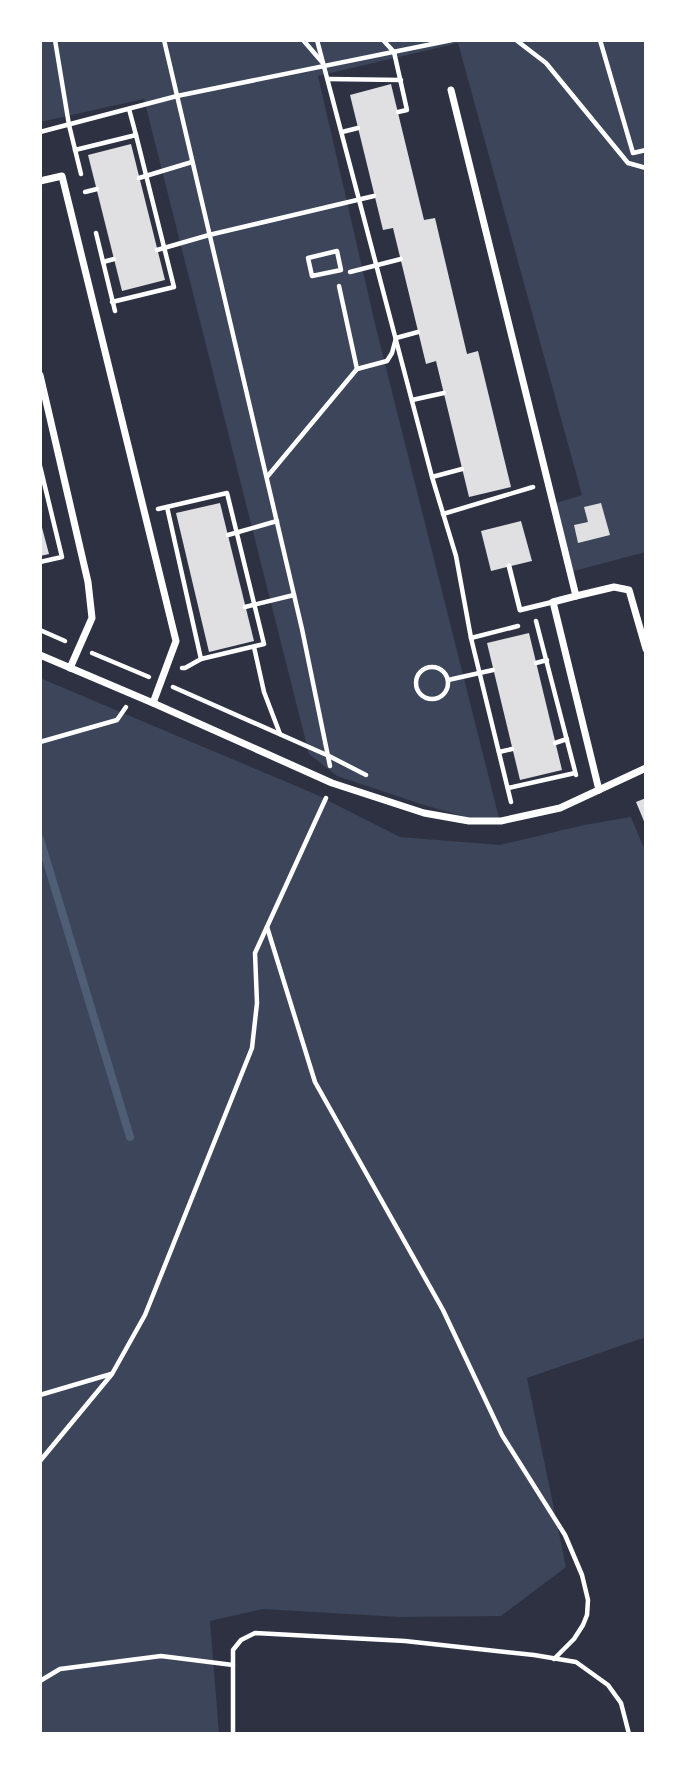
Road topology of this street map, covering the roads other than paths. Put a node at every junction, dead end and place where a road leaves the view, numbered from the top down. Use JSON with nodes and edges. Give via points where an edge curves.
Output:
{"nodes":[{"id":1,"x":451,"y":90,"type":"dead end"},
{"id":2,"x":40,"y":181,"type":"edge"},
{"id":3,"x":40,"y":375,"type":"edge"},
{"id":4,"x":509,"y":566,"type":"dead end"},
{"id":5,"x":576,"y":596,"type":"junction"},
{"id":6,"x":553,"y":602,"type":"junction"},
{"id":7,"x":646,"y":649,"type":"edge"},
{"id":8,"x":40,"y":655,"type":"edge"},
{"id":9,"x":70,"y":668,"type":"junction"},
{"id":10,"x":153,"y":703,"type":"junction"},
{"id":11,"x":646,"y":768,"type":"edge"},
{"id":12,"x":598,"y":787,"type":"junction"}],
"edges":[{"from":1,"to":5,"type":"street"},
{"from":2,"to":10,"type":"street","via":[[62,176],[176,641]]},
{"from":3,"to":9,"type":"street","via":[[88,582],[92,618]]},
{"from":4,"to":6,"type":"lane","via":[[520,610]]},
{"from":5,"to":6,"type":"street"},
{"from":5,"to":7,"type":"street","via":[[614,587],[629,590]]},
{"from":6,"to":12,"type":"street"},
{"from":8,"to":9,"type":"street"},
{"from":9,"to":10,"type":"street"},
{"from":10,"to":12,"type":"street","via":[[332,783],[424,813],[501,821],[560,808]]},
{"from":11,"to":12,"type":"street"}]}
